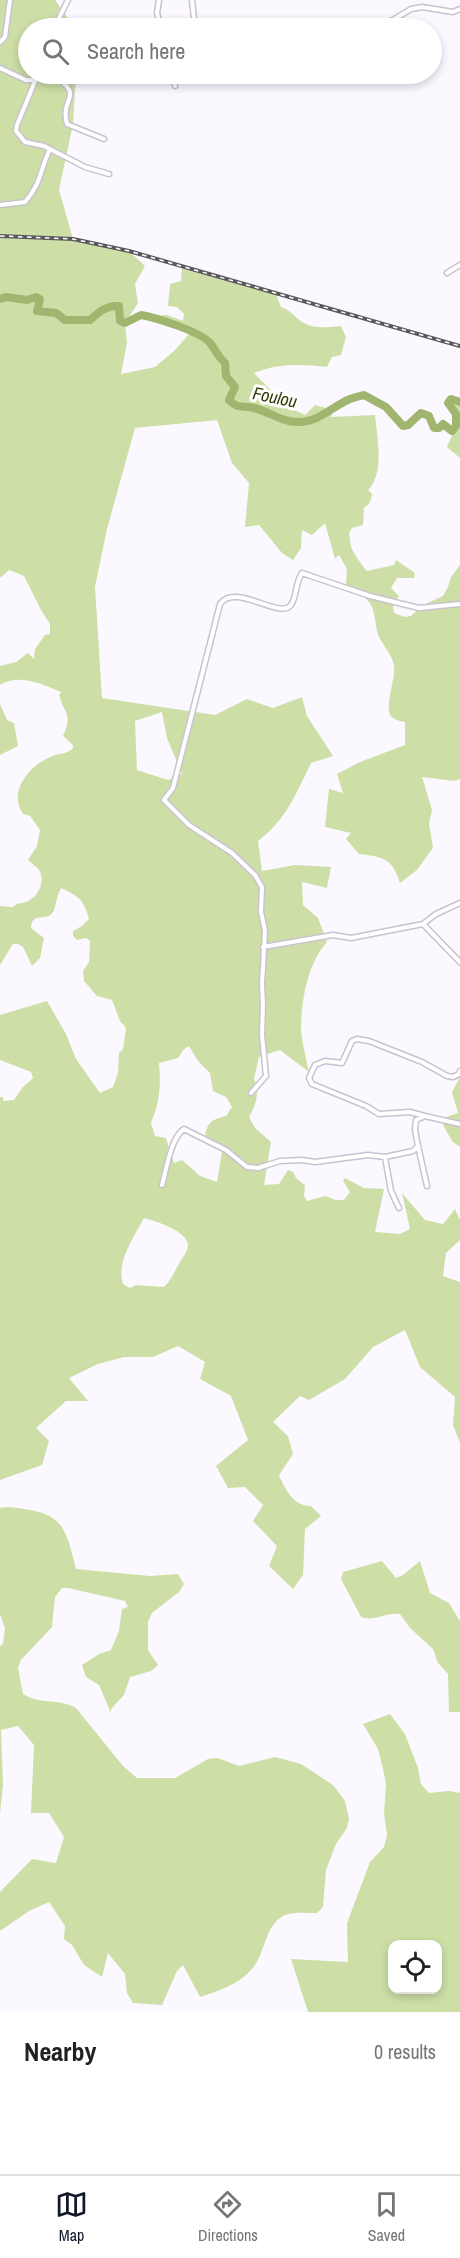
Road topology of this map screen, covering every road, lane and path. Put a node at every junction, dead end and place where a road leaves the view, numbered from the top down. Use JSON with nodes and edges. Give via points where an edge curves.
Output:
{"nodes":[{"id":1,"x":10,"y":0,"type":"edge"},
{"id":2,"x":68,"y":0,"type":"edge"},
{"id":3,"x":159,"y":0,"type":"edge"},
{"id":4,"x":192,"y":0,"type":"edge"},
{"id":5,"x":460,"y":9,"type":"edge"},
{"id":6,"x":59,"y":18,"type":"edge"},
{"id":7,"x":158,"y":18,"type":"edge"},
{"id":8,"x":194,"y":18,"type":"edge"},
{"id":9,"x":396,"y":18,"type":"edge"},
{"id":10,"x":0,"y":42,"type":"edge"},
{"id":11,"x":0,"y":68,"type":"edge"},
{"id":12,"x":18,"y":76,"type":"edge"},
{"id":13,"x":34,"y":84,"type":"edge"},
{"id":14,"x":66,"y":84,"type":"edge"},
{"id":15,"x":104,"y":139,"type":"dead end"},
{"id":16,"x":50,"y":149,"type":"junction"},
{"id":17,"x":109,"y":174,"type":"dead end"},
{"id":18,"x":0,"y":205,"type":"edge"},
{"id":19,"x":460,"y":265,"type":"edge"},
{"id":20,"x":447,"y":273,"type":"dead end"},
{"id":21,"x":460,"y":604,"type":"edge"},
{"id":22,"x":460,"y":903,"type":"edge"},
{"id":23,"x":423,"y":924,"type":"junction"},
{"id":24,"x":263,"y":947,"type":"junction"},
{"id":25,"x":460,"y":962,"type":"edge"},
{"id":26,"x":460,"y":1071,"type":"edge"},
{"id":27,"x":250,"y":1093,"type":"dead end"},
{"id":28,"x":425,"y":1116,"type":"junction"},
{"id":29,"x":460,"y":1124,"type":"edge"},
{"id":30,"x":418,"y":1146,"type":"junction"},
{"id":31,"x":385,"y":1157,"type":"junction"},
{"id":32,"x":162,"y":1185,"type":"dead end"},
{"id":33,"x":427,"y":1186,"type":"dead end"},
{"id":34,"x":399,"y":1208,"type":"dead end"}],
"edges":[{"from":1,"to":10,"type":"street","via":[[5,37]]},
{"from":2,"to":6,"type":"street"},
{"from":3,"to":7,"type":"street"},
{"from":4,"to":8,"type":"street"},
{"from":5,"to":9,"type":"street","via":[[453,12],[422,7]]},
{"from":11,"to":12,"type":"street"},
{"from":13,"to":16,"type":"street","via":[[16,131],[24,142]]},
{"from":14,"to":15,"type":"street","via":[[72,93],[64,116],[67,124]]},
{"from":16,"to":17,"type":"street"},
{"from":16,"to":18,"type":"street","via":[[41,169],[41,180],[25,202]]},
{"from":19,"to":20,"type":"street"},
{"from":21,"to":24,"type":"street","via":[[418,608],[302,573],[287,608],[223,598],[173,788],[164,800],[189,825],[232,853],[255,875],[262,887]]},
{"from":22,"to":23,"type":"street"},
{"from":23,"to":24,"type":"street","via":[[351,938],[333,935]]},
{"from":23,"to":25,"type":"street"},
{"from":24,"to":27,"type":"street","via":[[262,1035],[266,1076]]},
{"from":26,"to":28,"type":"street","via":[[453,1077],[447,1076],[422,1062],[357,1039],[352,1041],[342,1064],[325,1061],[315,1065],[309,1078],[312,1084],[379,1114],[410,1112]]},
{"from":28,"to":29,"type":"street"},
{"from":28,"to":30,"type":"street","via":[[416,1120]]},
{"from":30,"to":31,"type":"street","via":[[413,1151]]},
{"from":30,"to":33,"type":"street"},
{"from":31,"to":32,"type":"street","via":[[280,1161],[247,1167],[226,1150],[184,1129],[179,1132],[167,1162]]},
{"from":31,"to":34,"type":"street","via":[[391,1191]]}]}
